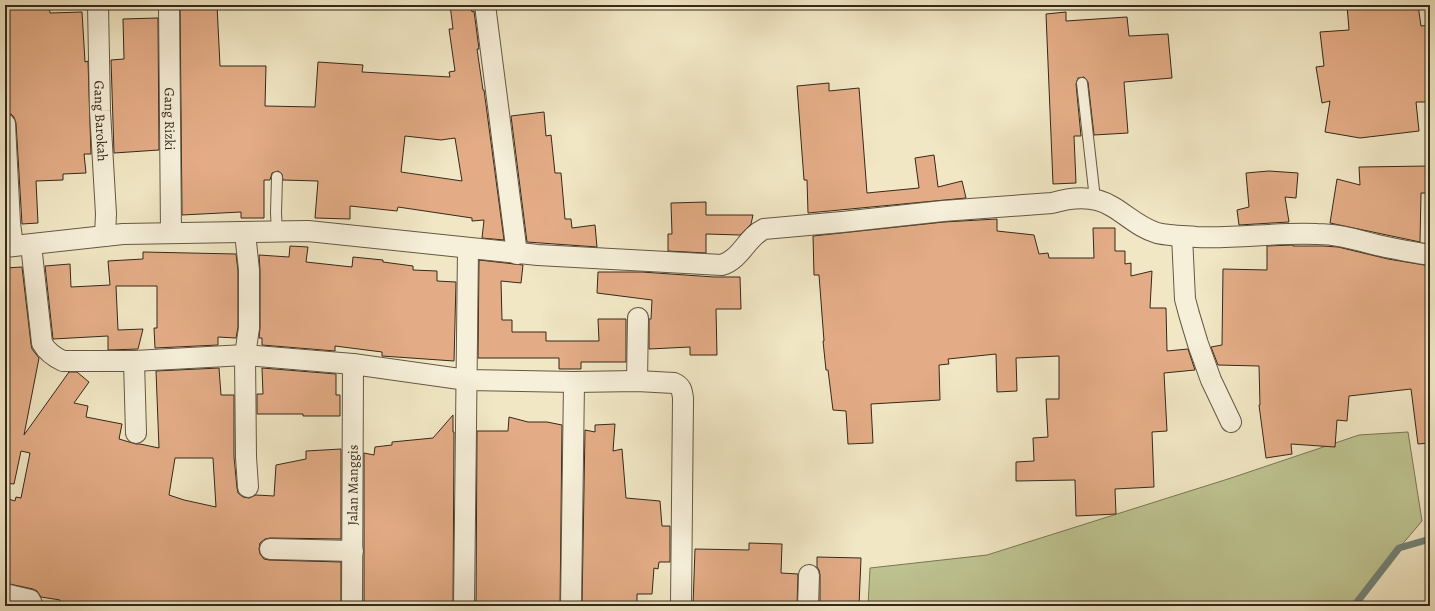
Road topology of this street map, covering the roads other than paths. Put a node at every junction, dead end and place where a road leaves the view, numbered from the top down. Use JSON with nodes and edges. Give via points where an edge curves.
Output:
{"nodes":[{"id":1,"x":98,"y":5,"type":"edge"},
{"id":2,"x":168,"y":5,"type":"edge"},
{"id":3,"x":485,"y":5,"type":"edge"},
{"id":4,"x":1082,"y":83,"type":"dead end"},
{"id":5,"x":5,"y":124,"type":"edge"},
{"id":6,"x":277,"y":177,"type":"dead end"},
{"id":7,"x":1095,"y":199,"type":"junction"},
{"id":8,"x":277,"y":232,"type":"junction"},
{"id":9,"x":171,"y":233,"type":"junction"},
{"id":10,"x":245,"y":233,"type":"junction"},
{"id":11,"x":105,"y":236,"type":"junction"},
{"id":12,"x":1182,"y":236,"type":"junction"},
{"id":13,"x":16,"y":246,"type":"edge"},
{"id":14,"x":468,"y":248,"type":"junction"},
{"id":15,"x":517,"y":254,"type":"junction"},
{"id":16,"x":1430,"y":255,"type":"edge"},
{"id":17,"x":638,"y":318,"type":"dead end"},
{"id":18,"x":245,"y":355,"type":"junction"},
{"id":19,"x":134,"y":361,"type":"junction"},
{"id":20,"x":353,"y":364,"type":"junction"},
{"id":21,"x":467,"y":380,"type":"junction"},
{"id":22,"x":637,"y":381,"type":"junction"},
{"id":23,"x":574,"y":382,"type":"junction"},
{"id":24,"x":1231,"y":422,"type":"dead end"},
{"id":25,"x":136,"y":433,"type":"dead end"},
{"id":26,"x":248,"y":487,"type":"dead end"},
{"id":27,"x":270,"y":548,"type":"dead end"},
{"id":28,"x":353,"y":551,"type":"junction"},
{"id":29,"x":809,"y":575,"type":"dead end"},
{"id":30,"x":5,"y":594,"type":"edge"},
{"id":31,"x":33,"y":606,"type":"edge"},
{"id":32,"x":352,"y":606,"type":"edge"},
{"id":33,"x":464,"y":606,"type":"edge"},
{"id":34,"x":571,"y":606,"type":"edge"},
{"id":35,"x":681,"y":606,"type":"edge"},
{"id":36,"x":808,"y":606,"type":"edge"}],
"edges":[{"from":1,"to":11,"type":"street","name":"Gang Barokah"},
{"from":2,"to":9,"type":"street","name":"Gang Rizki"},
{"from":3,"to":15,"type":"street"},
{"from":4,"to":7,"type":"lane"},
{"from":5,"to":13,"type":"street","via":[[10,223]]},
{"from":6,"to":8,"type":"lane"},
{"from":7,"to":12,"type":"street","via":[[1112,206],[1150,230]]},
{"from":7,"to":15,"type":"street","via":[[764,229],[730,262],[722,265]]},
{"from":8,"to":10,"type":"street"},
{"from":8,"to":14,"type":"street","via":[[308,231]]},
{"from":9,"to":10,"type":"street"},
{"from":9,"to":11,"type":"street"},
{"from":10,"to":18,"type":"street","via":[[249,270]]},
{"from":11,"to":13,"type":"street"},
{"from":12,"to":16,"type":"street","via":[[1208,238],[1332,235]]},
{"from":12,"to":24,"type":"street","via":[[1185,299],[1211,380]]},
{"from":13,"to":19,"type":"street","via":[[45,349],[63,361]]},
{"from":14,"to":15,"type":"street"},
{"from":14,"to":21,"type":"street"},
{"from":17,"to":22,"type":"street"},
{"from":18,"to":19,"type":"street"},
{"from":18,"to":20,"type":"street"},
{"from":18,"to":26,"type":"street"},
{"from":19,"to":25,"type":"street"},
{"from":20,"to":21,"type":"street"},
{"from":20,"to":28,"type":"street","name":"Jalan Manggis"},
{"from":21,"to":23,"type":"street"},
{"from":21,"to":33,"type":"street"},
{"from":22,"to":23,"type":"street"},
{"from":22,"to":35,"type":"street","via":[[674,383],[680,386],[683,398]]},
{"from":23,"to":34,"type":"street"},
{"from":27,"to":28,"type":"street"},
{"from":28,"to":32,"type":"street","name":"Jalan Manggis"},
{"from":29,"to":36,"type":"street"},
{"from":30,"to":31,"type":"street","via":[[30,600]]}]}
